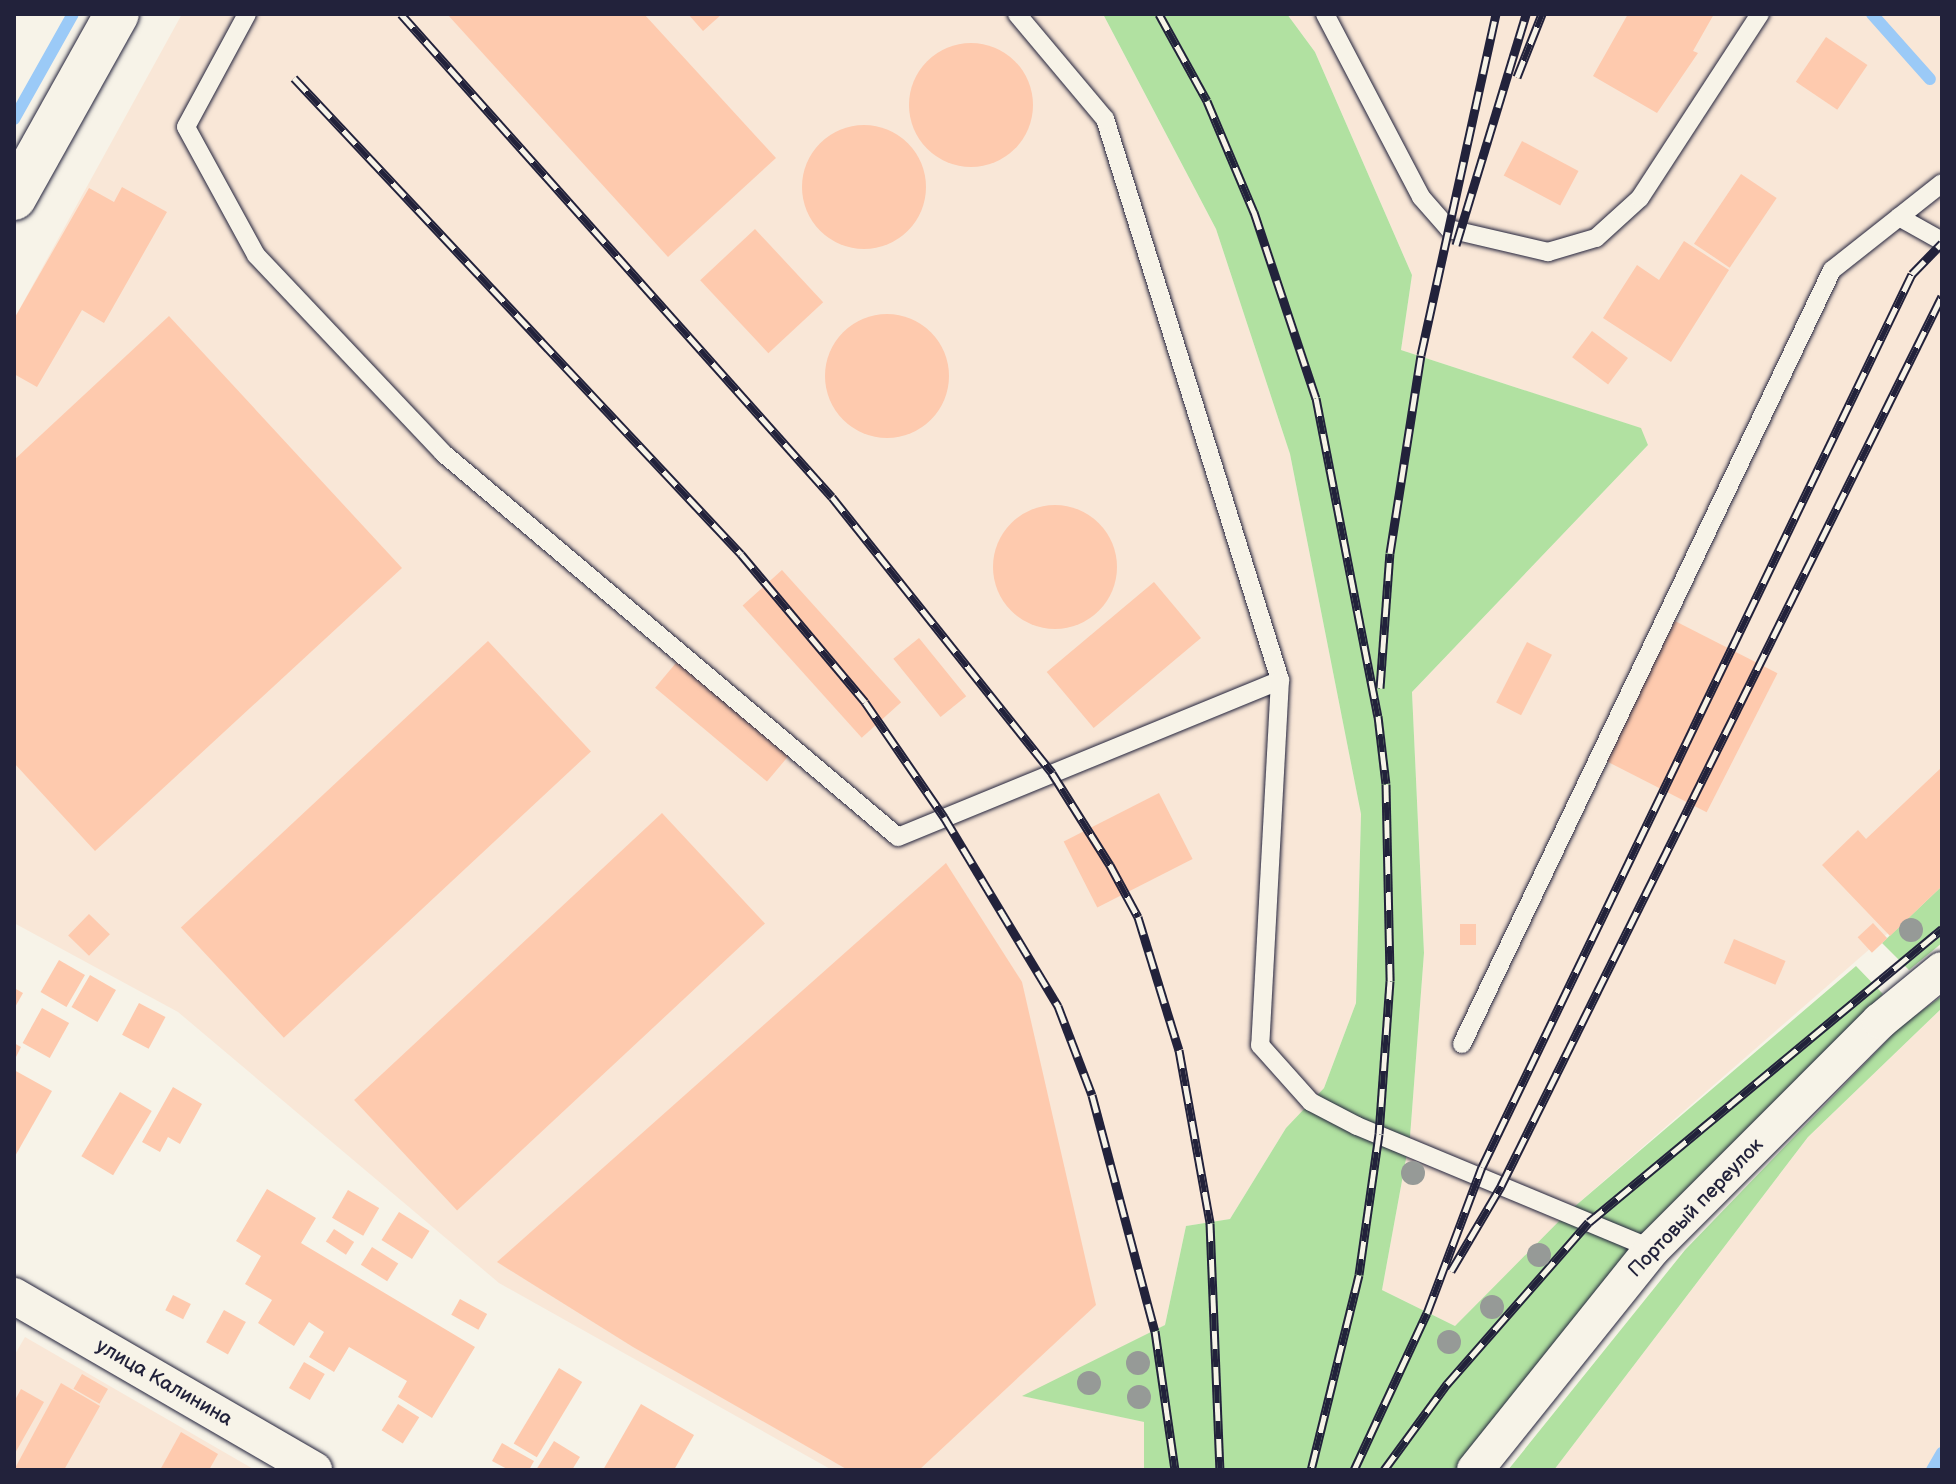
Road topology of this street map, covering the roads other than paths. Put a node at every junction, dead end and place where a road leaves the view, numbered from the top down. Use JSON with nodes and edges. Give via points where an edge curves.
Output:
{"nodes":[{"id":1,"x":117,"y":14,"type":"edge"},
{"id":2,"x":247,"y":14,"type":"edge"},
{"id":3,"x":1017,"y":14,"type":"edge"},
{"id":4,"x":1325,"y":14,"type":"edge"},
{"id":5,"x":1760,"y":14,"type":"edge"},
{"id":6,"x":1942,"y":183,"type":"edge"},
{"id":7,"x":14,"y":198,"type":"edge"},
{"id":8,"x":1899,"y":217,"type":"junction"},
{"id":9,"x":1942,"y":241,"type":"edge"},
{"id":10,"x":1280,"y":680,"type":"junction"},
{"id":11,"x":1942,"y":970,"type":"edge"},
{"id":12,"x":1462,"y":1044,"type":"dead end"},
{"id":13,"x":1652,"y":1249,"type":"junction"},
{"id":14,"x":14,"y":1296,"type":"edge"},
{"id":15,"x":314,"y":1470,"type":"edge"},
{"id":16,"x":1475,"y":1470,"type":"edge"}],
"edges":[{"from":1,"to":7,"type":"street"},
{"from":2,"to":10,"type":"lane","via":[[186,127],[256,255],[443,453],[898,837]]},
{"from":3,"to":10,"type":"lane","via":[[1105,119]]},
{"from":4,"to":5,"type":"lane","via":[[1421,197],[1449,229],[1548,252],[1581,247],[1640,198]]},
{"from":6,"to":8,"type":"lane"},
{"from":8,"to":9,"type":"lane"},
{"from":8,"to":12,"type":"lane","via":[[1832,270]]},
{"from":10,"to":13,"type":"lane","via":[[1260,1045],[1311,1102],[1357,1126]]},
{"from":11,"to":13,"type":"street","name":"Портовый переулок","via":[[1880,1021]]},
{"from":13,"to":16,"type":"street","name":"Портовый переулок"},
{"from":14,"to":15,"type":"street","name":"улица Калинина"}]}
